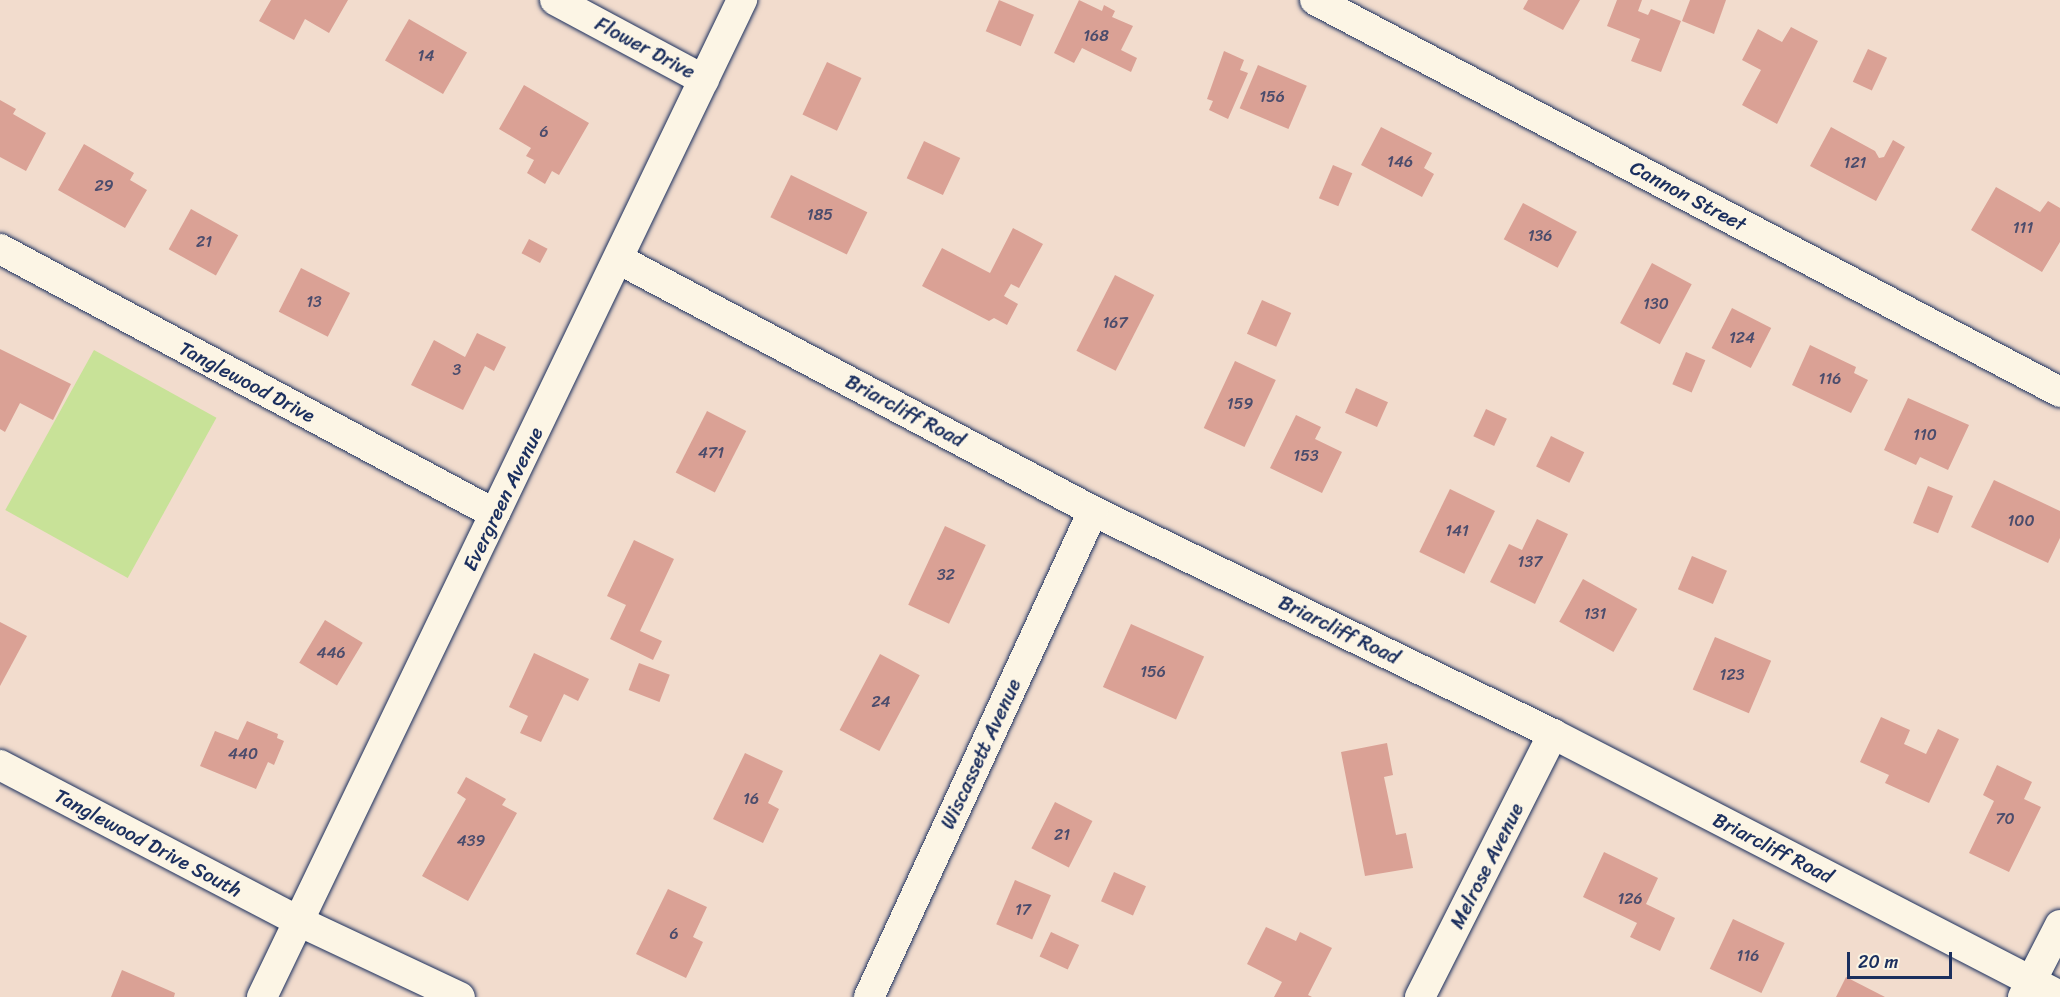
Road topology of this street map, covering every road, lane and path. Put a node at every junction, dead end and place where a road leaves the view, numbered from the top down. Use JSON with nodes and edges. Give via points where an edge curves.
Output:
{"nodes":[{"id":1,"x":555,"y":0,"type":"edge"},
{"id":2,"x":742,"y":0,"type":"edge"},
{"id":3,"x":1316,"y":0,"type":"edge"},
{"id":4,"x":704,"y":80,"type":"junction"},
{"id":5,"x":0,"y":249,"type":"edge"},
{"id":6,"x":620,"y":260,"type":"junction"},
{"id":7,"x":2060,"y":392,"type":"edge"},
{"id":8,"x":1094,"y":510,"type":"junction"},
{"id":9,"x":495,"y":514,"type":"junction"},
{"id":10,"x":1553,"y":735,"type":"junction"},
{"id":11,"x":0,"y":765,"type":"edge"},
{"id":12,"x":296,"y":921,"type":"junction"},
{"id":13,"x":2060,"y":925,"type":"edge"},
{"id":14,"x":2027,"y":989,"type":"edge"},
{"id":15,"x":2060,"y":996,"type":"edge"},
{"id":16,"x":262,"y":997,"type":"edge"},
{"id":17,"x":460,"y":997,"type":"edge"},
{"id":18,"x":869,"y":997,"type":"edge"},
{"id":19,"x":1420,"y":997,"type":"edge"}],
"edges":[{"from":1,"to":4,"type":"street","name":"Flower Drive"},
{"from":2,"to":4,"type":"street","name":"Evergreen Avenue"},
{"from":3,"to":7,"type":"street","name":"Cannon Street"},
{"from":4,"to":6,"type":"street","name":"Evergreen Avenue"},
{"from":5,"to":9,"type":"street","name":"Tanglewood Drive"},
{"from":6,"to":8,"type":"street","name":"Briarcliff Road"},
{"from":6,"to":9,"type":"street","name":"Evergreen Avenue"},
{"from":8,"to":10,"type":"street","name":"Briarcliff Road"},
{"from":8,"to":18,"type":"street","name":"Wiscassett Avenue"},
{"from":9,"to":12,"type":"street","name":"Evergreen Avenue"},
{"from":10,"to":14,"type":"street","name":"Briarcliff Road"},
{"from":10,"to":19,"type":"street","name":"Melrose Avenue"},
{"from":11,"to":12,"type":"street","name":"Tanglewood Drive South"},
{"from":12,"to":16,"type":"street","name":"Evergreen Avenue"},
{"from":12,"to":17,"type":"street","name":"Tanglewood Drive South"},
{"from":13,"to":14,"type":"street"},
{"from":14,"to":15,"type":"street","name":"Briarcliff Road"}]}
